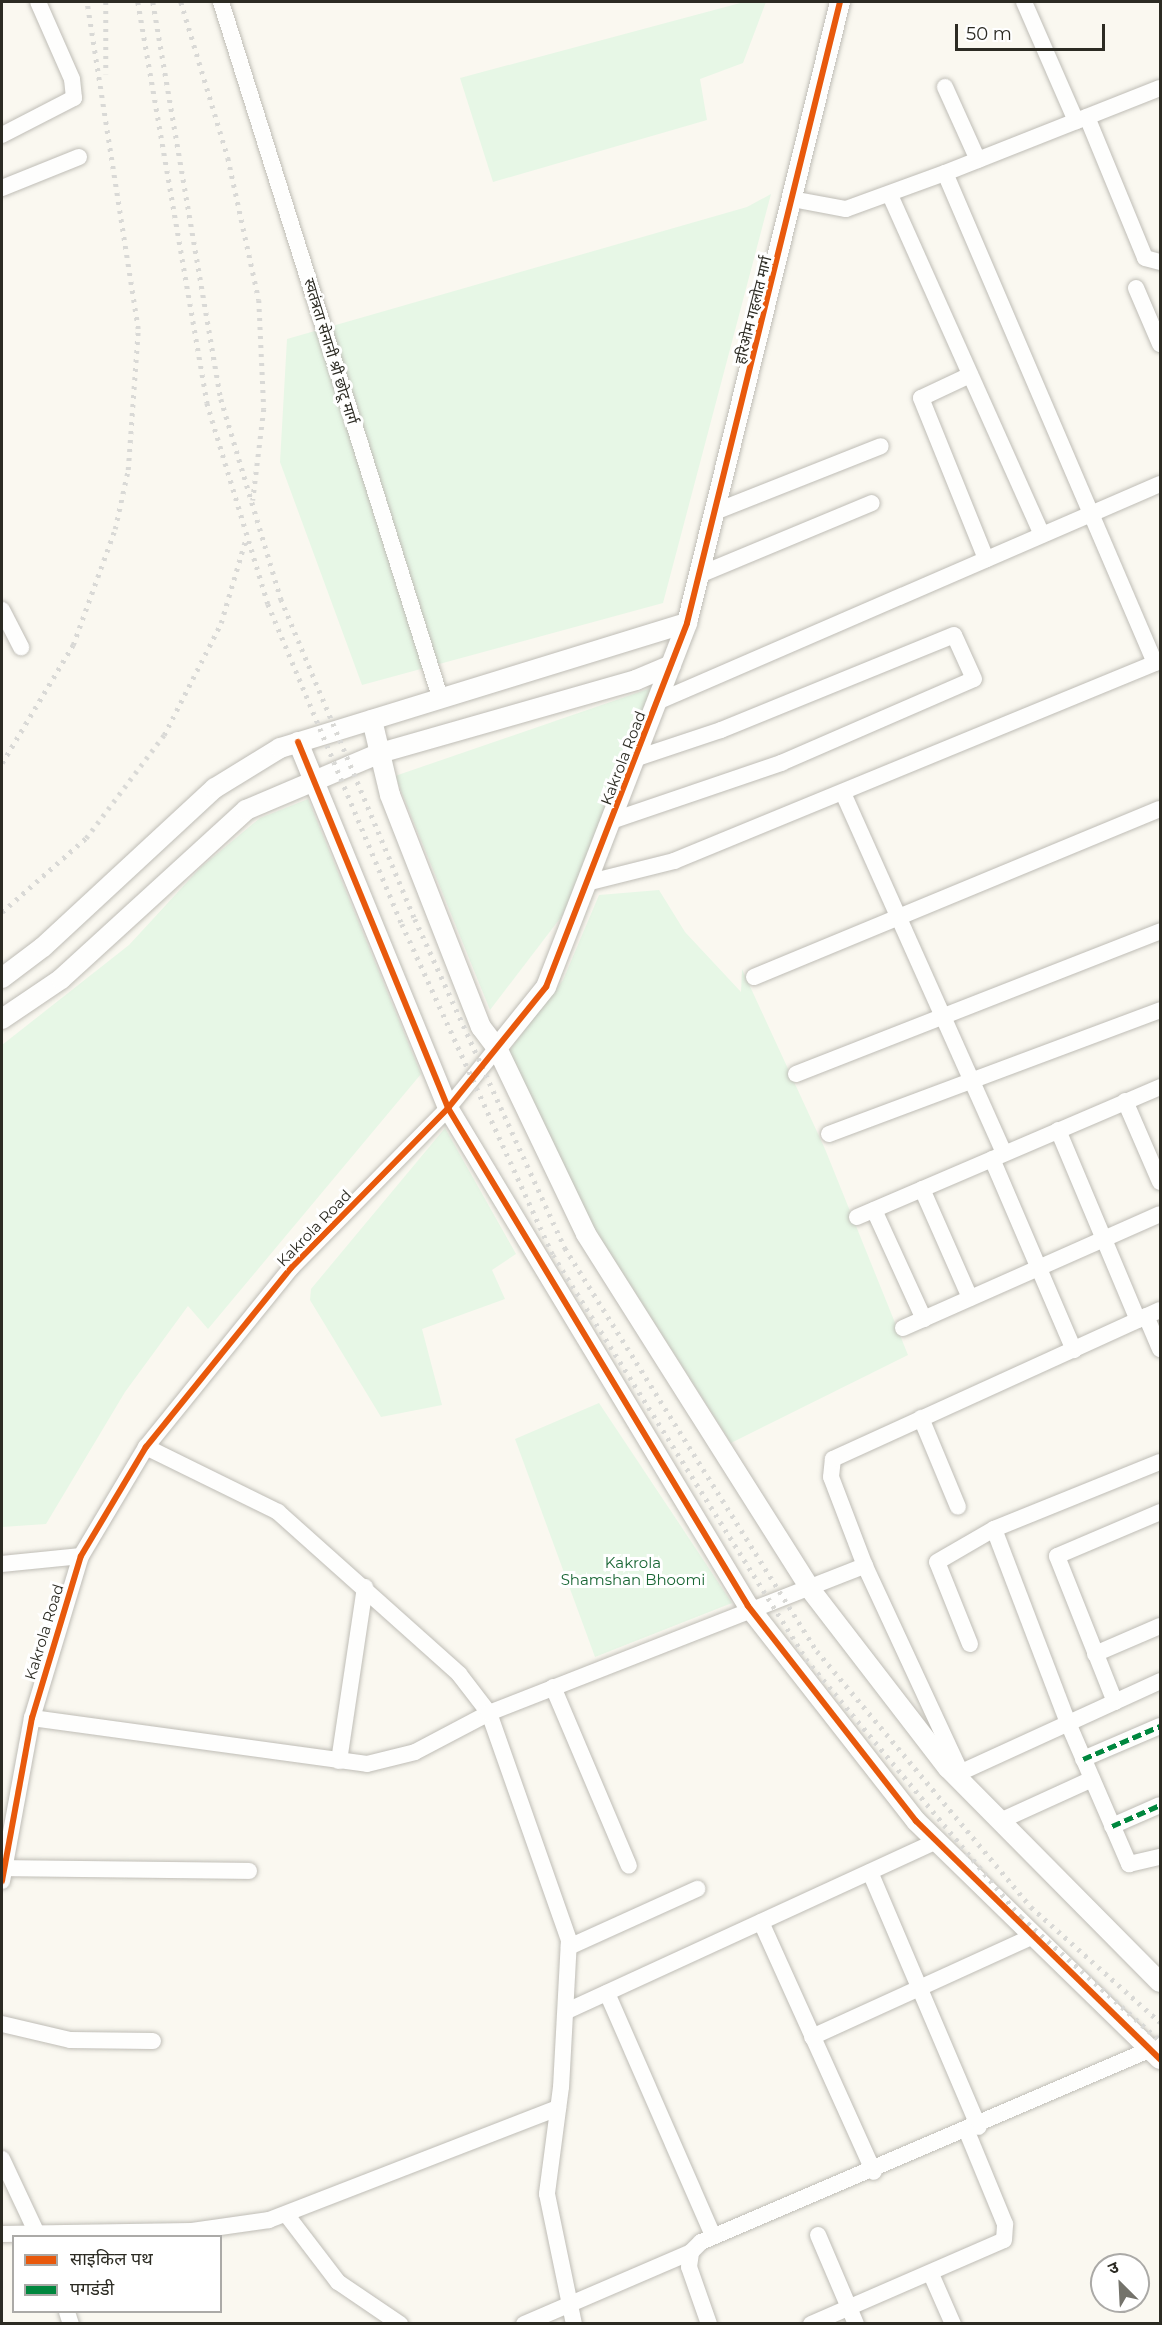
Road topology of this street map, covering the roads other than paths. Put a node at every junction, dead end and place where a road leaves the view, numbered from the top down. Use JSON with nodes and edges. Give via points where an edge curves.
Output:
{"nodes":[{"id":1,"x":38,"y":2,"type":"edge"},
{"id":2,"x":221,"y":2,"type":"edge"},
{"id":3,"x":840,"y":2,"type":"edge"},
{"id":4,"x":1024,"y":2,"type":"edge"},
{"id":5,"x":945,"y":87,"type":"dead end"},
{"id":6,"x":1161,"y":88,"type":"edge"},
{"id":7,"x":1081,"y":119,"type":"junction"},
{"id":8,"x":2,"y":135,"type":"edge"},
{"id":9,"x":79,"y":157,"type":"dead end"},
{"id":10,"x":978,"y":160,"type":"junction"},
{"id":11,"x":945,"y":173,"type":"junction"},
{"id":12,"x":2,"y":188,"type":"edge"},
{"id":13,"x":890,"y":195,"type":"junction"},
{"id":14,"x":792,"y":199,"type":"junction"},
{"id":15,"x":1161,"y":262,"type":"edge"},
{"id":16,"x":1136,"y":288,"type":"dead end"},
{"id":17,"x":1161,"y":344,"type":"edge"},
{"id":18,"x":970,"y":375,"type":"junction"},
{"id":19,"x":881,"y":446,"type":"dead end"},
{"id":20,"x":1161,"y":483,"type":"edge"},
{"id":21,"x":872,"y":503,"type":"dead end"},
{"id":22,"x":717,"y":511,"type":"junction"},
{"id":23,"x":1092,"y":513,"type":"junction"},
{"id":24,"x":1042,"y":535,"type":"junction"},
{"id":25,"x":986,"y":559,"type":"junction"},
{"id":26,"x":699,"y":575,"type":"junction"},
{"id":27,"x":2,"y":610,"type":"edge"},
{"id":28,"x":687,"y":623,"type":"junction"},
{"id":29,"x":21,"y":647,"type":"dead end"},
{"id":30,"x":1158,"y":662,"type":"edge"},
{"id":31,"x":671,"y":665,"type":"junction"},
{"id":32,"x":441,"y":700,"type":"junction"},
{"id":33,"x":657,"y":702,"type":"junction"},
{"id":34,"x":372,"y":720,"type":"junction"},
{"id":35,"x":298,"y":742,"type":"junction"},
{"id":36,"x":380,"y":753,"type":"junction"},
{"id":37,"x":634,"y":759,"type":"junction"},
{"id":38,"x":311,"y":780,"type":"junction"},
{"id":39,"x":843,"y":793,"type":"junction"},
{"id":40,"x":1161,"y":809,"type":"edge"},
{"id":41,"x":612,"y":821,"type":"junction"},
{"id":42,"x":590,"y":882,"type":"junction"},
{"id":43,"x":897,"y":920,"type":"junction"},
{"id":44,"x":1161,"y":931,"type":"edge"},
{"id":45,"x":754,"y":977,"type":"dead end"},
{"id":46,"x":2,"y":978,"type":"edge"},
{"id":47,"x":1161,"y":1010,"type":"edge"},
{"id":48,"x":944,"y":1016,"type":"junction"},
{"id":49,"x":2,"y":1019,"type":"edge"},
{"id":50,"x":497,"y":1048,"type":"junction"},
{"id":51,"x":796,"y":1074,"type":"dead end"},
{"id":52,"x":973,"y":1080,"type":"junction"},
{"id":53,"x":1161,"y":1087,"type":"edge"},
{"id":54,"x":1125,"y":1101,"type":"junction"},
{"id":55,"x":448,"y":1108,"type":"junction"},
{"id":56,"x":1058,"y":1130,"type":"junction"},
{"id":57,"x":829,"y":1134,"type":"dead end"},
{"id":58,"x":998,"y":1156,"type":"junction"},
{"id":59,"x":1161,"y":1182,"type":"edge"},
{"id":60,"x":922,"y":1189,"type":"junction"},
{"id":61,"x":874,"y":1210,"type":"junction"},
{"id":62,"x":1161,"y":1214,"type":"edge"},
{"id":63,"x":857,"y":1217,"type":"dead end"},
{"id":64,"x":1104,"y":1238,"type":"junction"},
{"id":65,"x":1039,"y":1268,"type":"junction"},
{"id":66,"x":970,"y":1299,"type":"junction"},
{"id":67,"x":1148,"y":1315,"type":"edge"},
{"id":68,"x":924,"y":1319,"type":"junction"},
{"id":69,"x":903,"y":1328,"type":"dead end"},
{"id":70,"x":1161,"y":1349,"type":"edge"},
{"id":71,"x":1074,"y":1350,"type":"junction"},
{"id":72,"x":921,"y":1418,"type":"junction"},
{"id":73,"x":146,"y":1447,"type":"junction"},
{"id":74,"x":1161,"y":1462,"type":"edge"},
{"id":75,"x":958,"y":1507,"type":"dead end"},
{"id":76,"x":1161,"y":1512,"type":"edge"},
{"id":77,"x":994,"y":1529,"type":"junction"},
{"id":78,"x":81,"y":1556,"type":"junction"},
{"id":79,"x":2,"y":1564,"type":"edge"},
{"id":80,"x":865,"y":1566,"type":"junction"},
{"id":81,"x":365,"y":1587,"type":"junction"},
{"id":82,"x":810,"y":1589,"type":"junction"},
{"id":83,"x":754,"y":1614,"type":"junction"},
{"id":84,"x":1161,"y":1626,"type":"edge"},
{"id":85,"x":970,"y":1644,"type":"dead end"},
{"id":86,"x":1095,"y":1654,"type":"junction"},
{"id":87,"x":1161,"y":1681,"type":"edge"},
{"id":88,"x":553,"y":1687,"type":"junction"},
{"id":89,"x":1115,"y":1702,"type":"junction"},
{"id":90,"x":489,"y":1713,"type":"junction"},
{"id":91,"x":32,"y":1718,"type":"junction"},
{"id":92,"x":1068,"y":1723,"type":"junction"},
{"id":93,"x":1161,"y":1726,"type":"edge"},
{"id":94,"x":1083,"y":1759,"type":"junction"},
{"id":95,"x":339,"y":1761,"type":"junction"},
{"id":96,"x":958,"y":1774,"type":"junction"},
{"id":97,"x":1092,"y":1779,"type":"junction"},
{"id":98,"x":1161,"y":1805,"type":"edge"},
{"id":99,"x":1000,"y":1821,"type":"junction"},
{"id":100,"x":1112,"y":1826,"type":"junction"},
{"id":101,"x":937,"y":1841,"type":"junction"},
{"id":102,"x":1161,"y":1857,"type":"edge"},
{"id":103,"x":629,"y":1866,"type":"dead end"},
{"id":104,"x":249,"y":1871,"type":"dead end"},
{"id":105,"x":3,"y":1872,"type":"edge"},
{"id":106,"x":870,"y":1872,"type":"junction"},
{"id":107,"x":697,"y":1889,"type":"dead end"},
{"id":108,"x":761,"y":1922,"type":"junction"},
{"id":109,"x":1034,"y":1936,"type":"junction"},
{"id":110,"x":570,"y":1947,"type":"junction"},
{"id":111,"x":1161,"y":1982,"type":"edge"},
{"id":112,"x":920,"y":1988,"type":"junction"},
{"id":113,"x":607,"y":1993,"type":"junction"},
{"id":114,"x":567,"y":2011,"type":"junction"},
{"id":115,"x":2,"y":2024,"type":"edge"},
{"id":116,"x":813,"y":2037,"type":"junction"},
{"id":117,"x":153,"y":2041,"type":"dead end"},
{"id":118,"x":1157,"y":2051,"type":"edge"},
{"id":119,"x":558,"y":2108,"type":"junction"},
{"id":120,"x":973,"y":2130,"type":"junction"},
{"id":121,"x":2,"y":2159,"type":"edge"},
{"id":122,"x":874,"y":2172,"type":"junction"},
{"id":123,"x":286,"y":2214,"type":"junction"},
{"id":124,"x":2,"y":2234,"type":"edge"},
{"id":125,"x":20,"y":2235,"type":"edge"},
{"id":126,"x":38,"y":2235,"type":"edge"},
{"id":127,"x":65,"y":2235,"type":"edge"},
{"id":128,"x":819,"y":2235,"type":"dead end"},
{"id":129,"x":713,"y":2236,"type":"junction"},
{"id":130,"x":691,"y":2252,"type":"junction"},
{"id":131,"x":931,"y":2274,"type":"junction"},
{"id":132,"x":570,"y":2307,"type":"junction"},
{"id":133,"x":849,"y":2308,"type":"junction"},
{"id":134,"x":400,"y":2324,"type":"edge"},
{"id":135,"x":524,"y":2324,"type":"edge"},
{"id":136,"x":574,"y":2324,"type":"edge"},
{"id":137,"x":709,"y":2324,"type":"edge"},
{"id":138,"x":811,"y":2324,"type":"edge"},
{"id":139,"x":856,"y":2324,"type":"edge"},
{"id":140,"x":953,"y":2324,"type":"edge"}],
"edges":[{"from":1,"to":8,"type":"street","via":[[72,79],[74,98]]},
{"from":2,"to":32,"type":"street","name":"स्वतंत्रता सेनानी श्री छोटू मार्ग"},
{"from":3,"to":14,"type":"street","name":"हरिओम गहलोत मार्ग"},
{"from":4,"to":7,"type":"street"},
{"from":5,"to":10,"type":"street"},
{"from":6,"to":7,"type":"street"},
{"from":7,"to":10,"type":"street"},
{"from":7,"to":15,"type":"street","via":[[1144,258]]},
{"from":9,"to":12,"type":"street"},
{"from":10,"to":11,"type":"street"},
{"from":11,"to":13,"type":"street"},
{"from":11,"to":23,"type":"street"},
{"from":13,"to":14,"type":"street","via":[[846,209]]},
{"from":13,"to":18,"type":"street"},
{"from":14,"to":22,"type":"street","name":"हरिओम गहलोत मार्ग"},
{"from":16,"to":17,"type":"street"},
{"from":18,"to":24,"type":"street"},
{"from":18,"to":25,"type":"street","via":[[921,398]]},
{"from":19,"to":22,"type":"street"},
{"from":20,"to":23,"type":"street"},
{"from":21,"to":26,"type":"street"},
{"from":22,"to":26,"type":"street","name":"हरिओम गहलोत मार्ग"},
{"from":23,"to":24,"type":"street"},
{"from":23,"to":30,"type":"street"},
{"from":24,"to":25,"type":"street"},
{"from":25,"to":33,"type":"street"},
{"from":26,"to":28,"type":"street","name":"हरिओम गहलोत मार्ग"},
{"from":27,"to":29,"type":"street"},
{"from":28,"to":31,"type":"street","name":"Kakrola Road"},
{"from":28,"to":32,"type":"street"},
{"from":30,"to":39,"type":"street"},
{"from":31,"to":33,"type":"street","name":"Kakrola Road"},
{"from":31,"to":36,"type":"street","via":[[636,680]]},
{"from":32,"to":34,"type":"street"},
{"from":33,"to":37,"type":"street","name":"Kakrola Road"},
{"from":34,"to":35,"type":"street"},
{"from":34,"to":36,"type":"street"},
{"from":35,"to":38,"type":"street"},
{"from":35,"to":46,"type":"street","via":[[246,766],[215,788],[43,947]]},
{"from":36,"to":38,"type":"street"},
{"from":36,"to":50,"type":"street","via":[[427,893],[481,1027]]},
{"from":37,"to":41,"type":"street","name":"Kakrola Road"},
{"from":37,"to":41,"type":"street","via":[[721,730],[954,635],[974,679],[781,764]]},
{"from":38,"to":49,"type":"street","via":[[246,810],[61,979]]},
{"from":38,"to":55,"type":"street"},
{"from":39,"to":42,"type":"street","via":[[674,861]]},
{"from":39,"to":43,"type":"street"},
{"from":40,"to":43,"type":"street"},
{"from":41,"to":42,"type":"street","name":"Kakrola Road"},
{"from":42,"to":50,"type":"street","name":"Kakrola Road","via":[[546,987]]},
{"from":43,"to":45,"type":"street"},
{"from":43,"to":48,"type":"street"},
{"from":44,"to":48,"type":"street"},
{"from":47,"to":52,"type":"street"},
{"from":48,"to":51,"type":"street"},
{"from":48,"to":52,"type":"street"},
{"from":50,"to":55,"type":"street","name":"Kakrola Road"},
{"from":50,"to":82,"type":"street","via":[[586,1234]]},
{"from":52,"to":57,"type":"street"},
{"from":52,"to":58,"type":"street"},
{"from":53,"to":54,"type":"street"},
{"from":54,"to":56,"type":"street"},
{"from":54,"to":59,"type":"street"},
{"from":55,"to":73,"type":"street","name":"Kakrola Road","via":[[291,1268]]},
{"from":55,"to":83,"type":"street"},
{"from":56,"to":58,"type":"street"},
{"from":56,"to":64,"type":"street"},
{"from":58,"to":60,"type":"street"},
{"from":58,"to":65,"type":"street"},
{"from":60,"to":61,"type":"street"},
{"from":60,"to":66,"type":"street"},
{"from":61,"to":63,"type":"street"},
{"from":61,"to":68,"type":"street"},
{"from":62,"to":64,"type":"street"},
{"from":64,"to":65,"type":"street"},
{"from":64,"to":67,"type":"street"},
{"from":65,"to":66,"type":"street"},
{"from":65,"to":71,"type":"street"},
{"from":66,"to":68,"type":"street"},
{"from":67,"to":70,"type":"street"},
{"from":67,"to":71,"type":"street"},
{"from":68,"to":69,"type":"street"},
{"from":71,"to":72,"type":"street"},
{"from":72,"to":75,"type":"street"},
{"from":72,"to":80,"type":"street","via":[[841,1453],[830,1467]]},
{"from":73,"to":78,"type":"street","name":"Kakrola Road"},
{"from":73,"to":81,"type":"street","via":[[279,1512]]},
{"from":74,"to":77,"type":"street"},
{"from":76,"to":86,"type":"street","via":[[1057,1556]]},
{"from":77,"to":85,"type":"street","via":[[937,1562]]},
{"from":77,"to":92,"type":"street"},
{"from":78,"to":79,"type":"street"},
{"from":78,"to":91,"type":"street","name":"Kakrola Road"},
{"from":80,"to":82,"type":"street"},
{"from":80,"to":96,"type":"street"},
{"from":81,"to":90,"type":"street","via":[[459,1674]]},
{"from":81,"to":95,"type":"street"},
{"from":82,"to":83,"type":"street"},
{"from":82,"to":96,"type":"street"},
{"from":83,"to":88,"type":"street"},
{"from":83,"to":101,"type":"street"},
{"from":84,"to":86,"type":"street"},
{"from":86,"to":89,"type":"street"},
{"from":87,"to":89,"type":"street"},
{"from":88,"to":90,"type":"street"},
{"from":88,"to":103,"type":"street"},
{"from":89,"to":92,"type":"street"},
{"from":90,"to":95,"type":"street","via":[[389,1761]]},
{"from":90,"to":110,"type":"street","via":[[561,1907]]},
{"from":91,"to":95,"type":"street"},
{"from":91,"to":105,"type":"street","name":"Kakrola Road"},
{"from":92,"to":94,"type":"street"},
{"from":92,"to":96,"type":"street"},
{"from":93,"to":94,"type":"street"},
{"from":94,"to":97,"type":"street"},
{"from":96,"to":99,"type":"street"},
{"from":97,"to":99,"type":"street"},
{"from":97,"to":100,"type":"street"},
{"from":98,"to":100,"type":"street"},
{"from":99,"to":111,"type":"street"},
{"from":100,"to":102,"type":"street","via":[[1129,1864]]},
{"from":101,"to":106,"type":"street"},
{"from":101,"to":109,"type":"street"},
{"from":104,"to":105,"type":"street"},
{"from":106,"to":108,"type":"street"},
{"from":106,"to":112,"type":"street"},
{"from":107,"to":110,"type":"street"},
{"from":108,"to":113,"type":"street"},
{"from":108,"to":116,"type":"street"},
{"from":109,"to":112,"type":"street"},
{"from":109,"to":118,"type":"street"},
{"from":110,"to":114,"type":"street"},
{"from":112,"to":116,"type":"street"},
{"from":112,"to":120,"type":"street"},
{"from":113,"to":114,"type":"street"},
{"from":113,"to":129,"type":"street"},
{"from":114,"to":119,"type":"street"},
{"from":115,"to":117,"type":"street","via":[[70,2040]]},
{"from":116,"to":122,"type":"street"},
{"from":118,"to":120,"type":"street"},
{"from":119,"to":123,"type":"street"},
{"from":119,"to":132,"type":"street","via":[[547,2194]]},
{"from":120,"to":122,"type":"street"},
{"from":120,"to":131,"type":"street","via":[[1006,2234],[999,2246]]},
{"from":121,"to":126,"type":"street"},
{"from":122,"to":129,"type":"street"},
{"from":123,"to":127,"type":"street","via":[[201,2230]]},
{"from":123,"to":134,"type":"street","via":[[338,2282]]},
{"from":124,"to":125,"type":"street"},
{"from":128,"to":133,"type":"street"},
{"from":129,"to":130,"type":"street"},
{"from":130,"to":132,"type":"street"},
{"from":130,"to":137,"type":"street","via":[[691,2278]]},
{"from":131,"to":133,"type":"street"},
{"from":131,"to":140,"type":"street"},
{"from":132,"to":135,"type":"street"},
{"from":132,"to":136,"type":"street"},
{"from":133,"to":138,"type":"street"},
{"from":133,"to":139,"type":"street"}]}
